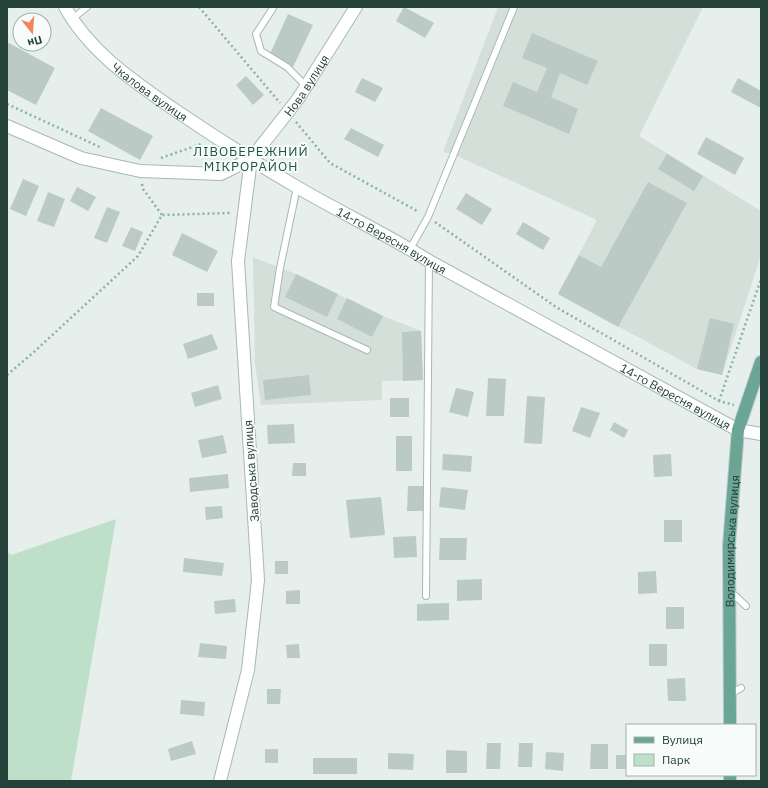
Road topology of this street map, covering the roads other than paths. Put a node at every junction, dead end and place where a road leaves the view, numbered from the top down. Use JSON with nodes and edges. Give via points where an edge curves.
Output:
{"nodes":[{"id":1,"x":65,"y":7,"type":"edge"},
{"id":2,"x":87,"y":7,"type":"edge"},
{"id":3,"x":356,"y":7,"type":"edge"},
{"id":4,"x":514,"y":7,"type":"edge"},
{"id":5,"x":273,"y":8,"type":"dead end"},
{"id":6,"x":72,"y":19,"type":"junction"},
{"id":7,"x":306,"y":86,"type":"junction"},
{"id":8,"x":7,"y":126,"type":"edge"},
{"id":9,"x":251,"y":159,"type":"junction"},
{"id":10,"x":297,"y":187,"type":"junction"},
{"id":11,"x":410,"y":249,"type":"junction"},
{"id":12,"x":429,"y":261,"type":"junction"},
{"id":13,"x":366,"y":350,"type":"dead end"},
{"id":14,"x":761,"y":362,"type":"edge"},
{"id":15,"x":738,"y":430,"type":"junction"},
{"id":16,"x":761,"y":434,"type":"edge"},
{"id":17,"x":728,"y":590,"type":"junction"},
{"id":18,"x":426,"y":596,"type":"dead end"},
{"id":19,"x":746,"y":606,"type":"dead end"},
{"id":20,"x":741,"y":688,"type":"dead end"},
{"id":21,"x":730,"y":694,"type":"junction"},
{"id":22,"x":730,"y":724,"type":"edge"},
{"id":23,"x":220,"y":781,"type":"edge"}],
"edges":[{"from":1,"to":6,"type":"street","name":"Чкалова вулиця"},
{"from":2,"to":6,"type":"lane"},
{"from":3,"to":7,"type":"street","name":"Нова вулиця"},
{"from":4,"to":11,"type":"lane","via":[[428,217]]},
{"from":5,"to":7,"type":"lane","via":[[256,34],[262,51],[287,67]]},
{"from":6,"to":9,"type":"street","name":"Чкалова вулиця","via":[[103,56],[142,87],[217,139]]},
{"from":7,"to":9,"type":"street","name":"Нова вулиця"},
{"from":8,"to":9,"type":"street","via":[[81,158],[140,171],[221,174]]},
{"from":9,"to":10,"type":"street","name":"14-го Вересня вулиця"},
{"from":9,"to":23,"type":"street","name":"Заводська вулиця","via":[[238,261],[258,580],[248,670]]},
{"from":10,"to":11,"type":"street","name":"14-го Вересня вулиця"},
{"from":10,"to":13,"type":"lane","via":[[274,307]]},
{"from":11,"to":12,"type":"street","name":"14-го Вересня вулиця"},
{"from":12,"to":15,"type":"street","name":"14-го Вересня вулиця"},
{"from":12,"to":18,"type":"lane"},
{"from":14,"to":15,"type":"main road","name":"Володимирська вулиця"},
{"from":15,"to":16,"type":"street","name":"14-го Вересня вулиця"},
{"from":15,"to":17,"type":"main road","name":"Володимирська вулиця"},
{"from":17,"to":19,"type":"lane"},
{"from":17,"to":21,"type":"main road","name":"Володимирська вулиця"},
{"from":20,"to":21,"type":"lane"},
{"from":21,"to":22,"type":"main road","name":"Володимирська вулиця"}]}
